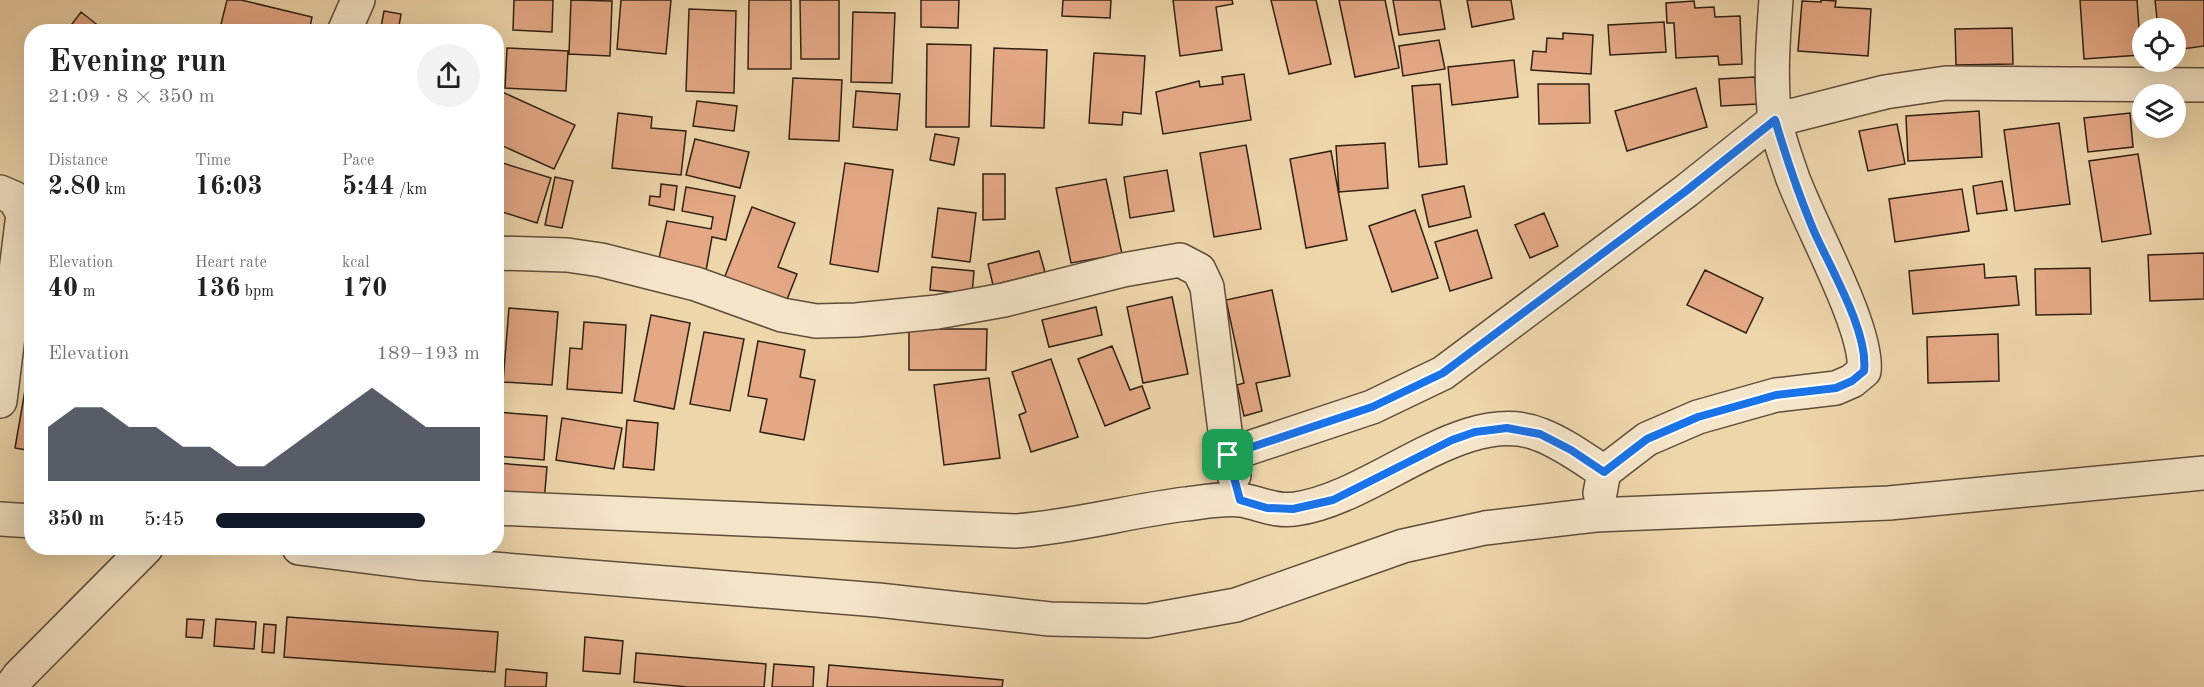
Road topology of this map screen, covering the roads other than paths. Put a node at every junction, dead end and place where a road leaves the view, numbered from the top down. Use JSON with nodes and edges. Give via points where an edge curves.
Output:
{"nodes":[{"id":1,"x":358,"y":0,"type":"edge"},
{"id":2,"x":1776,"y":0,"type":"edge"},
{"id":3,"x":348,"y":24,"type":"edge"},
{"id":4,"x":2204,"y":85,"type":"edge"},
{"id":5,"x":1775,"y":120,"type":"junction"},
{"id":6,"x":0,"y":192,"type":"edge"},
{"id":7,"x":504,"y":254,"type":"edge"},
{"id":8,"x":0,"y":401,"type":"edge"},
{"id":9,"x":1228,"y":455,"type":"junction"},
{"id":10,"x":1604,"y":472,"type":"junction"},
{"id":11,"x":2204,"y":473,"type":"edge"},
{"id":12,"x":1240,"y":500,"type":"junction"},
{"id":13,"x":504,"y":508,"type":"edge"},
{"id":14,"x":1595,"y":515,"type":"junction"},
{"id":15,"x":0,"y":519,"type":"edge"},
{"id":16,"x":24,"y":520,"type":"edge"},
{"id":17,"x":139,"y":555,"type":"edge"},
{"id":18,"x":358,"y":555,"type":"edge"},
{"id":19,"x":11,"y":687,"type":"edge"}],
"edges":[{"from":1,"to":3,"type":"street"},
{"from":2,"to":5,"type":"street"},
{"from":4,"to":5,"type":"street","via":[[1947,83],[1885,92]]},
{"from":5,"to":9,"type":"street","via":[[1443,373],[1372,407]]},
{"from":5,"to":10,"type":"street","via":[[1792,175],[1857,328],[1866,356],[1864,371],[1836,388],[1776,395],[1698,417],[1647,439]]},
{"from":6,"to":8,"type":"street","via":[[14,198],[23,214]]},
{"from":7,"to":9,"type":"street","via":[[601,260],[696,284],[782,315],[816,321],[937,312],[1179,260],[1199,270],[1207,287]]},
{"from":9,"to":12,"type":"street"},
{"from":10,"to":12,"type":"street","via":[[1540,434],[1507,428],[1452,440],[1333,500],[1293,509],[1267,508]]},
{"from":10,"to":14,"type":"street"},
{"from":11,"to":14,"type":"street","via":[[1889,503]]},
{"from":12,"to":13,"type":"street","via":[[1185,504],[1054,528],[1015,531]]},
{"from":14,"to":18,"type":"street","via":[[1485,528],[1403,546],[1236,605],[1147,621],[1050,619],[878,600]]},
{"from":15,"to":16,"type":"street"},
{"from":17,"to":19,"type":"street"}]}
